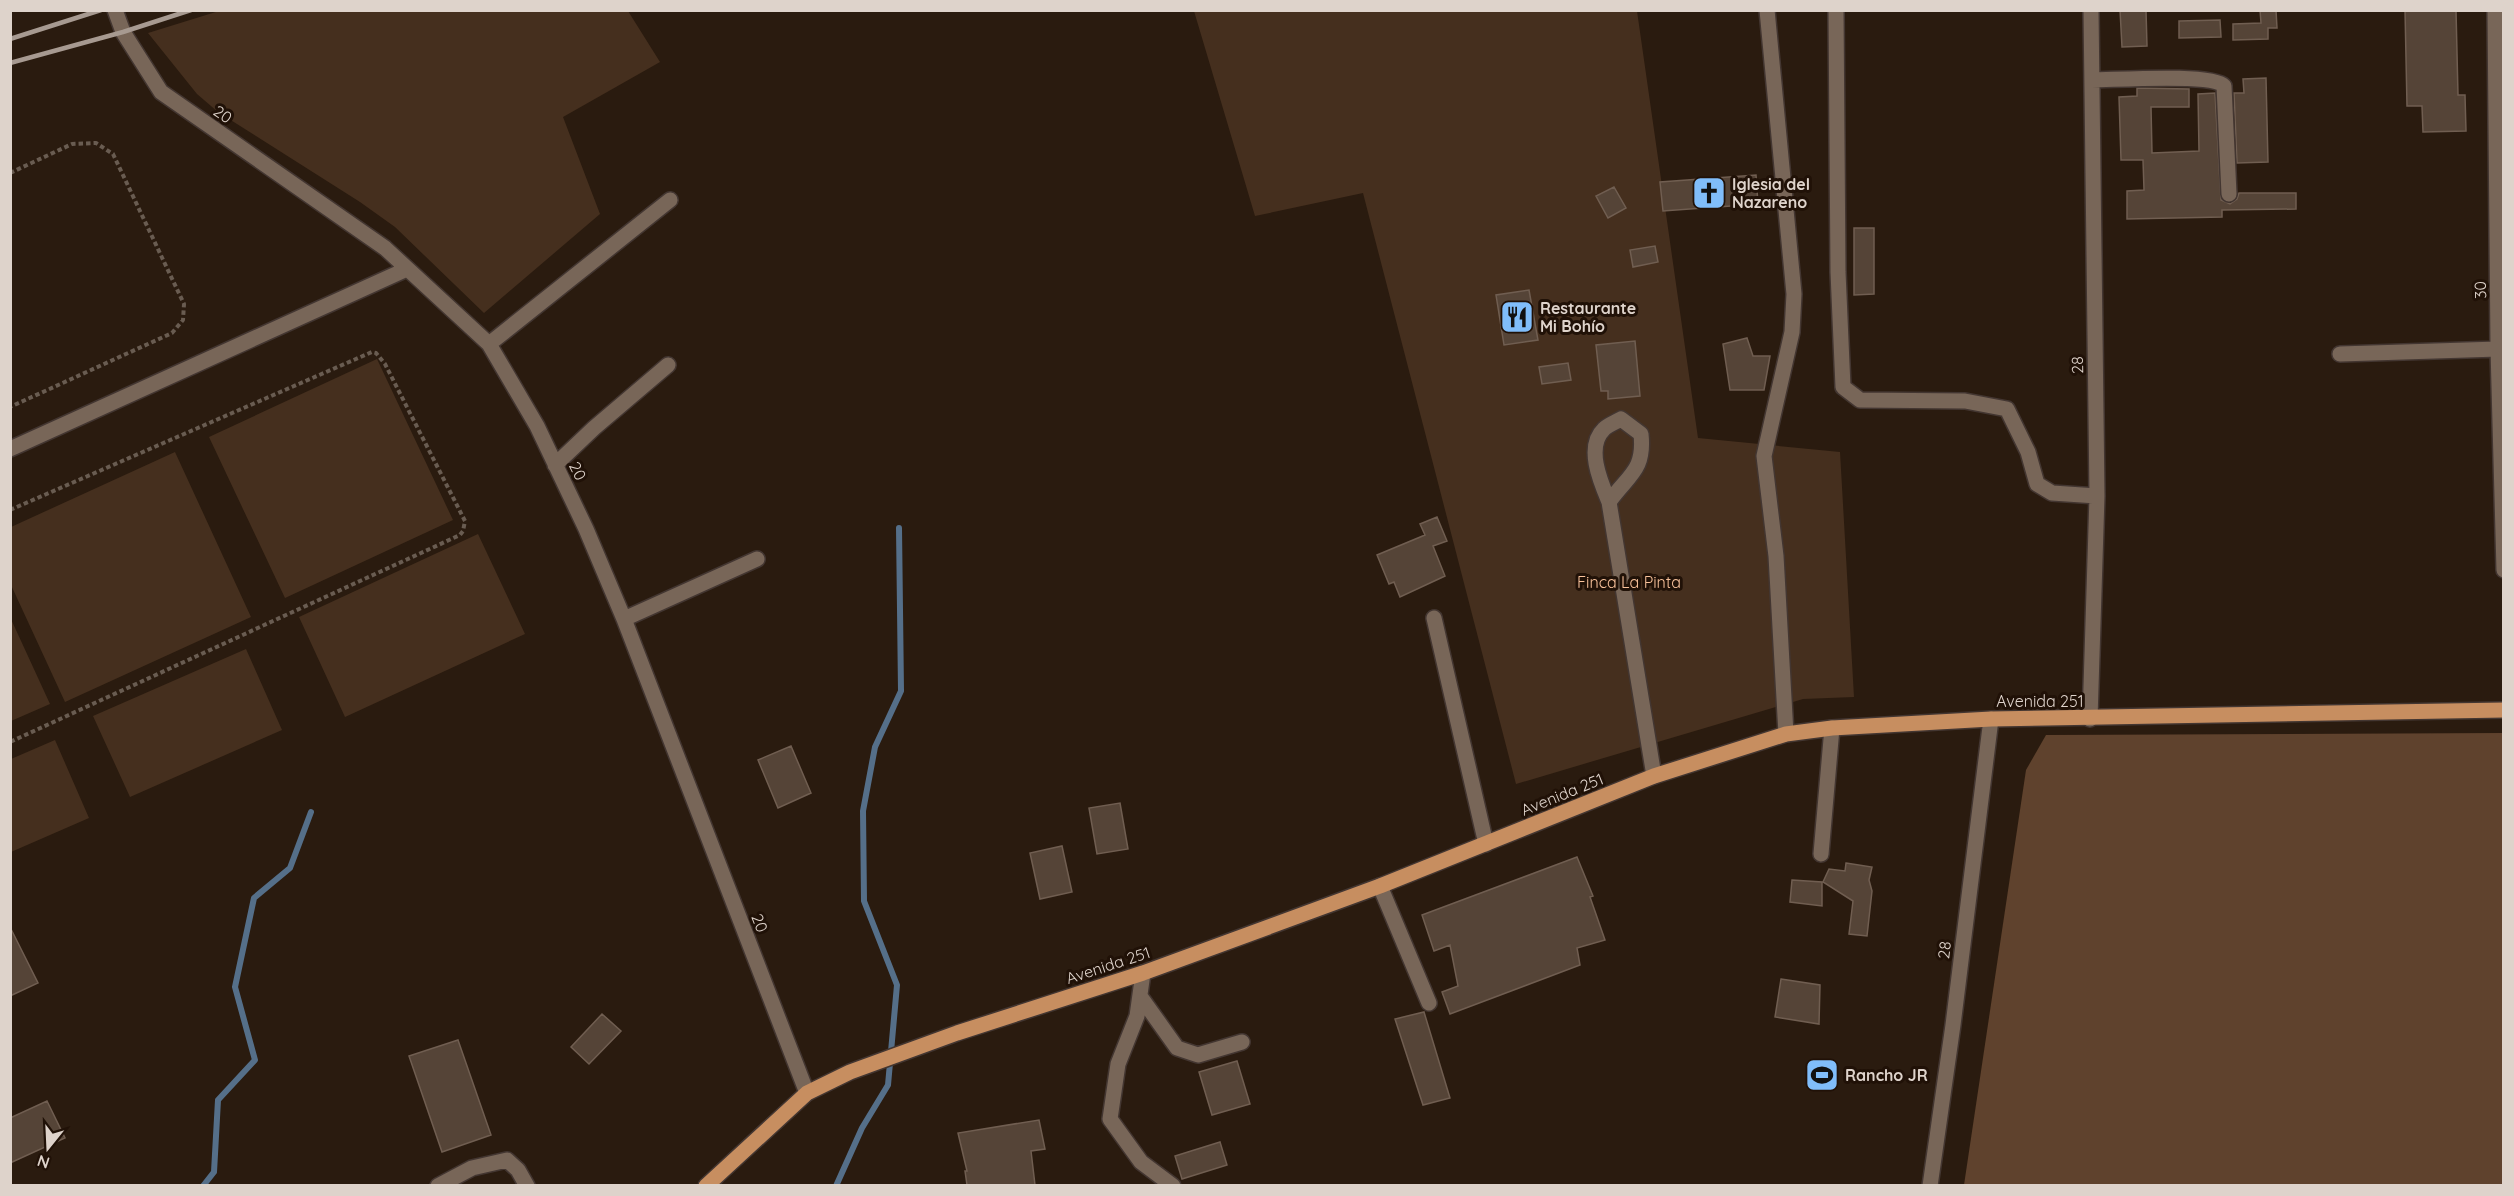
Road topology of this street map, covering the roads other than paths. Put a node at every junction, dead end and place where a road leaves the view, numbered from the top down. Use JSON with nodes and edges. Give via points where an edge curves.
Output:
{"nodes":[{"id":1,"x":115,"y":10,"type":"edge"},
{"id":2,"x":1767,"y":10,"type":"edge"},
{"id":3,"x":1836,"y":10,"type":"edge"},
{"id":4,"x":2091,"y":10,"type":"edge"},
{"id":5,"x":2495,"y":10,"type":"edge"},
{"id":6,"x":2092,"y":80,"type":"junction"},
{"id":7,"x":2229,"y":194,"type":"dead end"},
{"id":8,"x":670,"y":200,"type":"dead end"},
{"id":9,"x":407,"y":269,"type":"junction"},
{"id":10,"x":489,"y":344,"type":"junction"},
{"id":11,"x":2498,"y":350,"type":"junction"},
{"id":12,"x":2340,"y":354,"type":"dead end"},
{"id":13,"x":668,"y":365,"type":"dead end"},
{"id":14,"x":10,"y":449,"type":"edge"},
{"id":15,"x":555,"y":465,"type":"junction"},
{"id":16,"x":2097,"y":496,"type":"junction"},
{"id":17,"x":1609,"y":502,"type":"junction"},
{"id":18,"x":757,"y":558,"type":"dead end"},
{"id":19,"x":2504,"y":570,"type":"edge"},
{"id":20,"x":1434,"y":618,"type":"dead end"},
{"id":21,"x":624,"y":619,"type":"junction"},
{"id":22,"x":2504,"y":710,"type":"edge"},
{"id":23,"x":2090,"y":718,"type":"junction"},
{"id":24,"x":1991,"y":719,"type":"junction"},
{"id":25,"x":1832,"y":728,"type":"junction"},
{"id":26,"x":1786,"y":734,"type":"junction"},
{"id":27,"x":1654,"y":776,"type":"junction"},
{"id":28,"x":1486,"y":844,"type":"junction"},
{"id":29,"x":1821,"y":854,"type":"dead end"},
{"id":30,"x":1380,"y":886,"type":"junction"},
{"id":31,"x":1143,"y":973,"type":"junction"},
{"id":32,"x":1140,"y":996,"type":"junction"},
{"id":33,"x":1429,"y":1003,"type":"dead end"},
{"id":34,"x":1242,"y":1042,"type":"dead end"},
{"id":35,"x":807,"y":1094,"type":"junction"},
{"id":36,"x":438,"y":1185,"type":"edge"},
{"id":37,"x":526,"y":1185,"type":"edge"},
{"id":38,"x":706,"y":1185,"type":"edge"},
{"id":39,"x":1173,"y":1185,"type":"edge"},
{"id":40,"x":1930,"y":1185,"type":"edge"}],
"edges":[{"from":1,"to":9,"type":"street","name":"20","via":[[123,32],[161,92],[385,248]]},
{"from":2,"to":26,"type":"street","via":[[1794,294],[1792,332],[1764,456],[1776,556]]},
{"from":3,"to":16,"type":"street","via":[[1843,387],[1860,400],[1965,401],[2007,409],[2028,452],[2037,484],[2052,493]]},
{"from":4,"to":6,"type":"street","name":"28"},
{"from":5,"to":11,"type":"street","name":"30"},
{"from":6,"to":7,"type":"street","via":[[2203,79],[2221,83]]},
{"from":6,"to":16,"type":"street","name":"28"},
{"from":8,"to":10,"type":"street"},
{"from":9,"to":10,"type":"street","name":"20"},
{"from":9,"to":14,"type":"street"},
{"from":10,"to":15,"type":"street","name":"20"},
{"from":11,"to":12,"type":"street"},
{"from":11,"to":19,"type":"street","name":"30"},
{"from":13,"to":15,"type":"street"},
{"from":15,"to":21,"type":"street","name":"20"},
{"from":16,"to":23,"type":"street","name":"28"},
{"from":17,"to":17,"type":"street","via":[[1596,471],[1596,445],[1603,429],[1621,419],[1641,434],[1642,457],[1635,472]]},
{"from":17,"to":27,"type":"street"},
{"from":18,"to":21,"type":"street"},
{"from":20,"to":28,"type":"street"},
{"from":21,"to":35,"type":"street","name":"20"},
{"from":22,"to":23,"type":"main road","name":"Avenida 251"},
{"from":23,"to":24,"type":"main road","name":"Avenida 251"},
{"from":24,"to":25,"type":"main road","name":"Avenida 251"},
{"from":24,"to":40,"type":"street","name":"28"},
{"from":25,"to":26,"type":"main road","name":"Avenida 251"},
{"from":25,"to":29,"type":"street"},
{"from":26,"to":27,"type":"main road","name":"Avenida 251"},
{"from":27,"to":28,"type":"main road","name":"Avenida 251"},
{"from":28,"to":30,"type":"main road","name":"Avenida 251"},
{"from":30,"to":31,"type":"main road","name":"Avenida 251"},
{"from":30,"to":33,"type":"street"},
{"from":31,"to":32,"type":"street"},
{"from":31,"to":35,"type":"main road","name":"Avenida 251","via":[[850,1072]]},
{"from":32,"to":34,"type":"street","via":[[1177,1048],[1198,1055]]},
{"from":32,"to":39,"type":"street","via":[[1137,1016],[1118,1064],[1110,1119],[1141,1162]]},
{"from":35,"to":38,"type":"main road","name":"Avenida 251"},
{"from":36,"to":37,"type":"street","via":[[472,1168],[507,1160]]}]}
